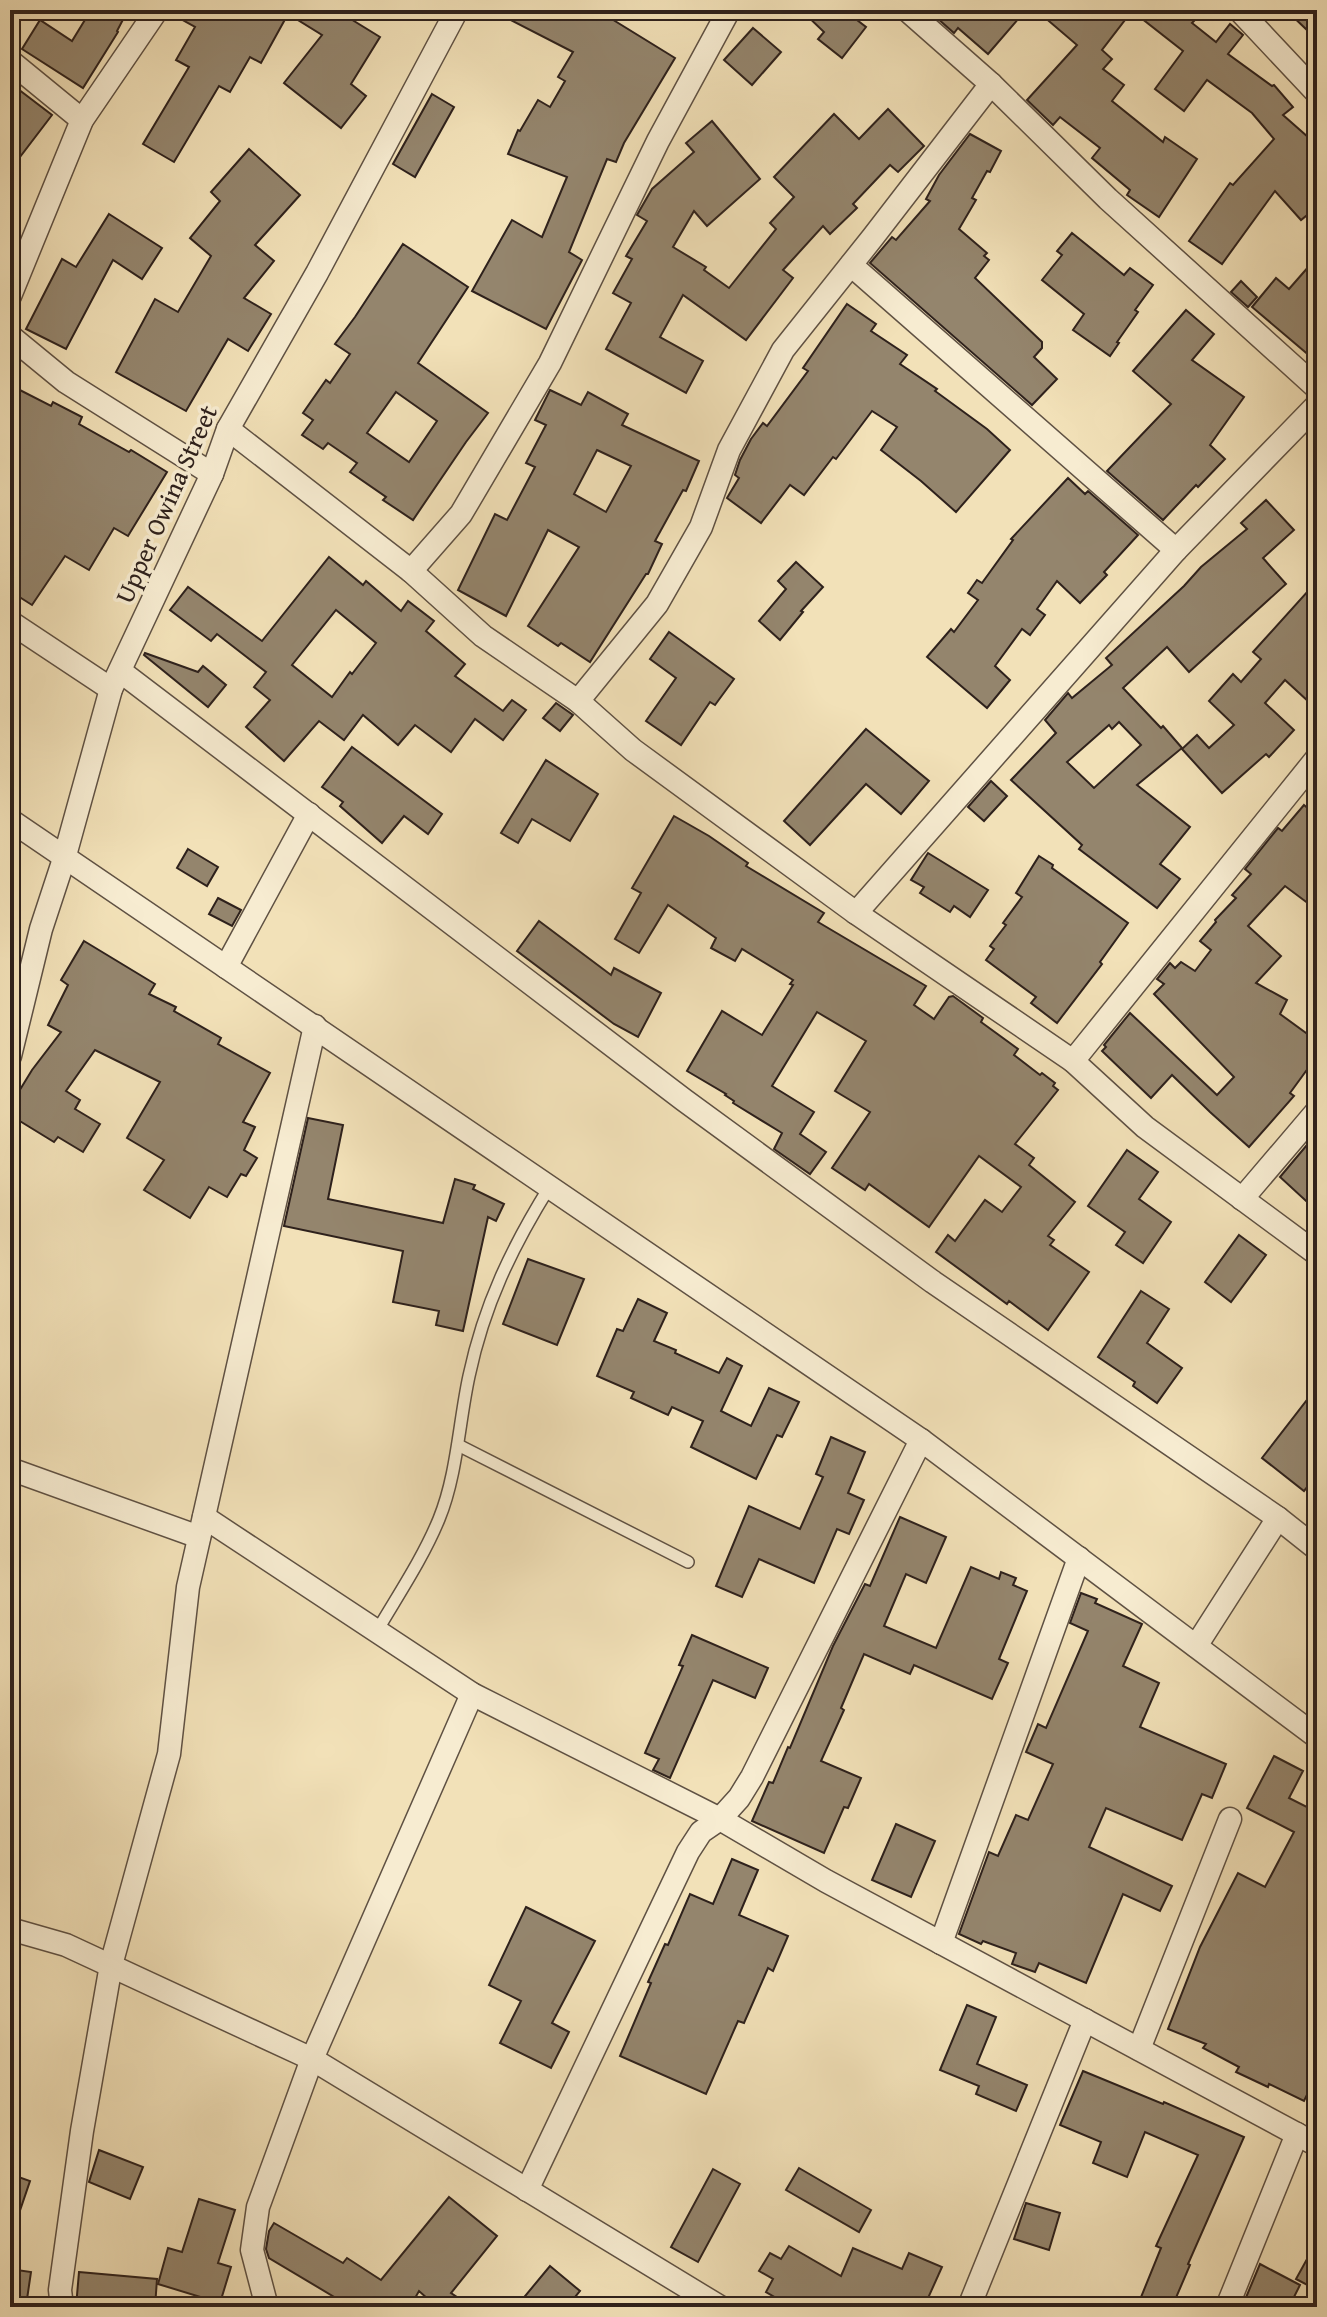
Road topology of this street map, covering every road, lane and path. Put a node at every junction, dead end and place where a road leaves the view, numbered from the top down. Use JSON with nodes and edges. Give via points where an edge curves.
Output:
{"nodes":[{"id":1,"x":157,"y":10,"type":"edge"},
{"id":2,"x":457,"y":10,"type":"edge"},
{"id":3,"x":729,"y":10,"type":"edge"},
{"id":4,"x":907,"y":10,"type":"edge"},
{"id":5,"x":1239,"y":10,"type":"edge"},
{"id":6,"x":10,"y":61,"type":"edge"},
{"id":7,"x":991,"y":84,"type":"junction"},
{"id":8,"x":1317,"y":93,"type":"edge"},
{"id":9,"x":82,"y":120,"type":"junction"},
{"id":10,"x":851,"y":265,"type":"junction"},
{"id":11,"x":10,"y":296,"type":"edge"},
{"id":12,"x":10,"y":336,"type":"edge"},
{"id":13,"x":1317,"y":388,"type":"edge"},
{"id":14,"x":1317,"y":405,"type":"edge"},
{"id":15,"x":228,"y":429,"type":"junction"},
{"id":16,"x":212,"y":474,"type":"junction"},
{"id":17,"x":1176,"y":550,"type":"junction"},
{"id":18,"x":411,"y":571,"type":"junction"},
{"id":19,"x":10,"y":622,"type":"edge"},
{"id":20,"x":116,"y":680,"type":"junction"},
{"id":21,"x":578,"y":701,"type":"junction"},
{"id":22,"x":1317,"y":758,"type":"edge"},
{"id":23,"x":309,"y":814,"type":"junction"},
{"id":24,"x":10,"y":820,"type":"edge"},
{"id":25,"x":64,"y":859,"type":"junction"},
{"id":26,"x":856,"y":913,"type":"junction"},
{"id":27,"x":226,"y":967,"type":"junction"},
{"id":28,"x":315,"y":1026,"type":"junction"},
{"id":29,"x":10,"y":1056,"type":"edge"},
{"id":30,"x":1073,"y":1061,"type":"junction"},
{"id":31,"x":1317,"y":1111,"type":"edge"},
{"id":32,"x":550,"y":1186,"type":"junction"},
{"id":33,"x":1242,"y":1199,"type":"junction"},
{"id":34,"x":1317,"y":1254,"type":"edge"},
{"id":35,"x":921,"y":1440,"type":"junction"},
{"id":36,"x":458,"y":1445,"type":"junction"},
{"id":37,"x":10,"y":1469,"type":"edge"},
{"id":38,"x":1278,"y":1518,"type":"junction"},
{"id":39,"x":202,"y":1527,"type":"junction"},
{"id":40,"x":1317,"y":1549,"type":"edge"},
{"id":41,"x":1079,"y":1558,"type":"junction"},
{"id":42,"x":688,"y":1562,"type":"dead end"},
{"id":43,"x":377,"y":1631,"type":"junction"},
{"id":44,"x":1196,"y":1646,"type":"junction"},
{"id":45,"x":472,"y":1694,"type":"junction"},
{"id":46,"x":1317,"y":1737,"type":"edge"},
{"id":47,"x":720,"y":1819,"type":"junction"},
{"id":48,"x":1230,"y":1819,"type":"dead end"},
{"id":49,"x":10,"y":1929,"type":"edge"},
{"id":50,"x":941,"y":1943,"type":"junction"},
{"id":51,"x":111,"y":1965,"type":"junction"},
{"id":52,"x":1085,"y":2020,"type":"junction"},
{"id":53,"x":1139,"y":2049,"type":"junction"},
{"id":54,"x":312,"y":2059,"type":"junction"},
{"id":55,"x":1307,"y":2140,"type":"edge"},
{"id":56,"x":527,"y":2190,"type":"junction"},
{"id":57,"x":62,"y":2307,"type":"edge"},
{"id":58,"x":267,"y":2307,"type":"edge"},
{"id":59,"x":720,"y":2307,"type":"edge"},
{"id":60,"x":969,"y":2307,"type":"edge"},
{"id":61,"x":1227,"y":2307,"type":"edge"}],
"edges":[{"from":1,"to":9,"type":"street"},
{"from":2,"to":15,"type":"street","name":"Upper Owina Street"},
{"from":3,"to":18,"type":"street","via":[[658,141],[550,363],[461,514]]},
{"from":4,"to":7,"type":"street"},
{"from":5,"to":8,"type":"street"},
{"from":6,"to":9,"type":"street"},
{"from":7,"to":10,"type":"street"},
{"from":7,"to":13,"type":"street","via":[[1108,199]]},
{"from":9,"to":11,"type":"street"},
{"from":10,"to":17,"type":"street"},
{"from":10,"to":21,"type":"street","via":[[783,350],[729,450],[701,527],[657,604]]},
{"from":12,"to":16,"type":"street","via":[[66,382]]},
{"from":14,"to":17,"type":"street"},
{"from":15,"to":16,"type":"street","name":"Upper Owina Street"},
{"from":15,"to":18,"type":"street"},
{"from":16,"to":20,"type":"street","name":"Upper Owina Street"},
{"from":17,"to":26,"type":"street"},
{"from":18,"to":21,"type":"street","via":[[483,636]]},
{"from":19,"to":20,"type":"street"},
{"from":20,"to":23,"type":"street"},
{"from":20,"to":25,"type":"street","name":"Upper Owina Street"},
{"from":21,"to":26,"type":"street","via":[[633,750]]},
{"from":22,"to":30,"type":"street"},
{"from":23,"to":27,"type":"street"},
{"from":23,"to":38,"type":"street","via":[[895,1255]]},
{"from":24,"to":25,"type":"street"},
{"from":25,"to":27,"type":"street"},
{"from":25,"to":29,"type":"street","name":"Upper Owina Street"},
{"from":26,"to":30,"type":"street"},
{"from":27,"to":28,"type":"street"},
{"from":28,"to":32,"type":"street"},
{"from":28,"to":39,"type":"street"},
{"from":30,"to":33,"type":"street","via":[[1145,1127]]},
{"from":31,"to":33,"type":"street"},
{"from":32,"to":35,"type":"street"},
{"from":32,"to":36,"type":"lane","via":[[520,1234],[483,1324]]},
{"from":33,"to":34,"type":"street"},
{"from":35,"to":41,"type":"street"},
{"from":35,"to":47,"type":"street","via":[[752,1777]]},
{"from":36,"to":42,"type":"lane"},
{"from":36,"to":43,"type":"lane","via":[[439,1517]]},
{"from":37,"to":39,"type":"street"},
{"from":38,"to":40,"type":"street"},
{"from":38,"to":44,"type":"street"},
{"from":39,"to":43,"type":"street"},
{"from":39,"to":51,"type":"street","via":[[188,1587],[169,1754]]},
{"from":41,"to":44,"type":"street"},
{"from":41,"to":50,"type":"street"},
{"from":43,"to":45,"type":"street"},
{"from":44,"to":46,"type":"street"},
{"from":45,"to":47,"type":"street"},
{"from":45,"to":54,"type":"street"},
{"from":47,"to":50,"type":"street"},
{"from":47,"to":56,"type":"street","via":[[701,1832],[688,1852]]},
{"from":48,"to":53,"type":"street"},
{"from":49,"to":51,"type":"street"},
{"from":50,"to":52,"type":"street"},
{"from":51,"to":54,"type":"street"},
{"from":51,"to":57,"type":"street","via":[[82,2131]]},
{"from":52,"to":53,"type":"street"},
{"from":52,"to":60,"type":"street"},
{"from":53,"to":55,"type":"street"},
{"from":54,"to":56,"type":"street"},
{"from":54,"to":58,"type":"street","via":[[258,2207],[252,2250]]},
{"from":55,"to":61,"type":"street"},
{"from":56,"to":59,"type":"street"}]}
